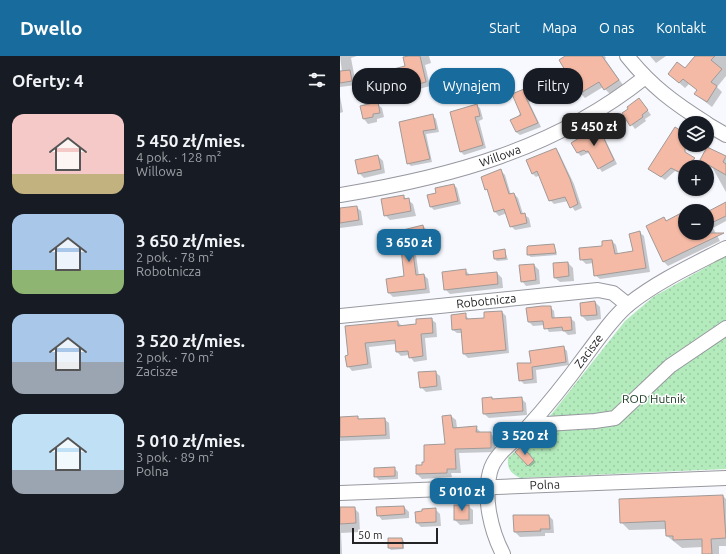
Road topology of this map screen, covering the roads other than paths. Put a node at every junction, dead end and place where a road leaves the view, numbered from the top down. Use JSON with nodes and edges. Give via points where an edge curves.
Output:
{"nodes":[{"id":1,"x":628,"y":56,"type":"edge"},
{"id":2,"x":644,"y":78,"type":"junction"},
{"id":3,"x":695,"y":116,"type":"edge"},
{"id":4,"x":714,"y":127,"type":"edge"},
{"id":5,"x":726,"y":135,"type":"edge"},
{"id":6,"x":340,"y":195,"type":"edge"},
{"id":7,"x":726,"y":248,"type":"edge"},
{"id":8,"x":628,"y":305,"type":"junction"},
{"id":9,"x":340,"y":316,"type":"edge"},
{"id":10,"x":726,"y":328,"type":"edge"},
{"id":11,"x":530,"y":425,"type":"junction"},
{"id":12,"x":726,"y":478,"type":"edge"},
{"id":13,"x":487,"y":488,"type":"junction"},
{"id":14,"x":340,"y":493,"type":"edge"},
{"id":15,"x":503,"y":554,"type":"edge"}],
"edges":[{"from":1,"to":2,"type":"street"},
{"from":2,"to":3,"type":"street"},
{"from":2,"to":6,"type":"street","name":"Willowa","via":[[592,115],[506,156],[374,190]]},
{"from":4,"to":5,"type":"street"},
{"from":7,"to":8,"type":"street","name":"Zacisze","via":[[661,283]]},
{"from":8,"to":9,"type":"street","name":"Robotnicza","via":[[613,293],[598,290]]},
{"from":8,"to":11,"type":"street","name":"Zacisze"},
{"from":10,"to":11,"type":"street","via":[[670,366],[615,418]]},
{"from":11,"to":13,"type":"street","name":"Zacisze","via":[[500,454],[490,470]]},
{"from":12,"to":13,"type":"street","name":"Polna"},
{"from":13,"to":14,"type":"street","name":"Polna"},
{"from":13,"to":15,"type":"street","name":"Zacisze","via":[[493,528]]}]}
